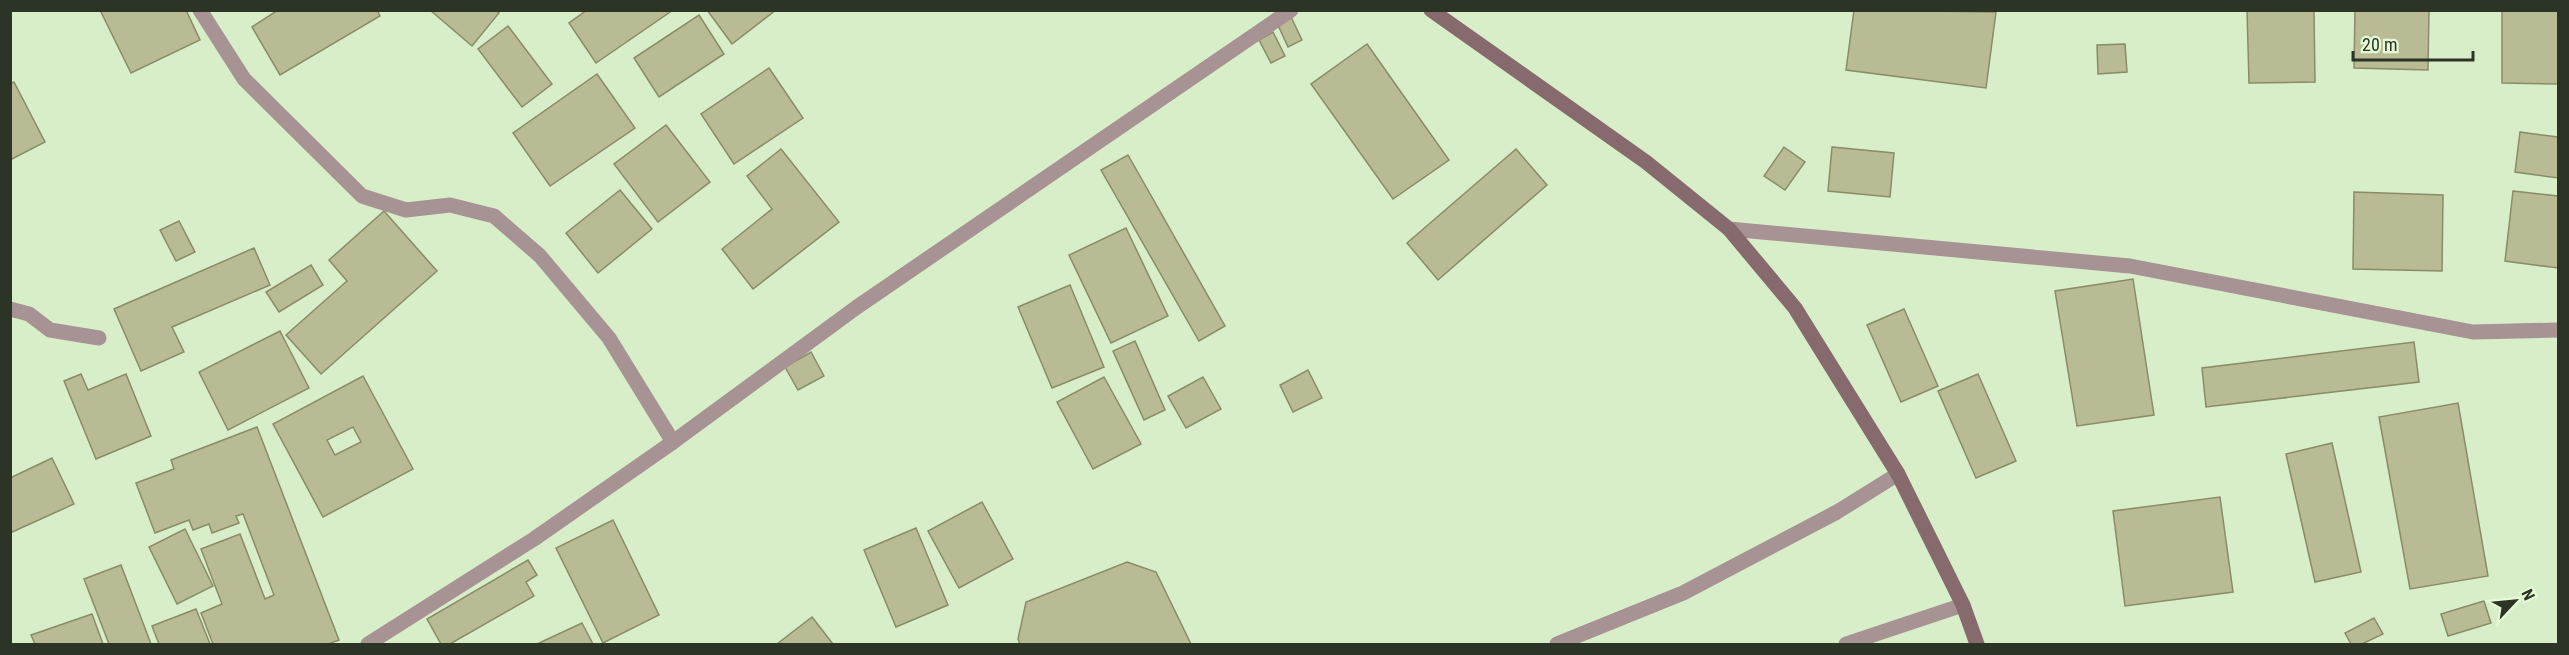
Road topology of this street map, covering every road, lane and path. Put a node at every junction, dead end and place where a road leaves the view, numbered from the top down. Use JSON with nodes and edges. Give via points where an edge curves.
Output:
{"nodes":[{"id":1,"x":200,"y":10,"type":"edge"},
{"id":2,"x":1291,"y":10,"type":"edge"},
{"id":3,"x":1431,"y":10,"type":"edge"},
{"id":4,"x":1729,"y":229,"type":"junction"},
{"id":5,"x":10,"y":309,"type":"edge"},
{"id":6,"x":2559,"y":330,"type":"edge"},
{"id":7,"x":99,"y":339,"type":"dead end"},
{"id":8,"x":673,"y":442,"type":"junction"},
{"id":9,"x":1898,"y":474,"type":"junction"},
{"id":10,"x":1963,"y":605,"type":"junction"},
{"id":11,"x":368,"y":645,"type":"edge"},
{"id":12,"x":1557,"y":645,"type":"edge"},
{"id":13,"x":1846,"y":645,"type":"edge"},
{"id":14,"x":1977,"y":645,"type":"edge"}],
"edges":[{"from":1,"to":8,"type":"street","via":[[244,79],[362,196],[406,210],[450,205],[494,216],[540,256],[609,338]]},
{"from":2,"to":8,"type":"street","via":[[857,307]]},
{"from":3,"to":4,"type":"main road","via":[[1646,162]]},
{"from":4,"to":6,"type":"street","via":[[2130,266],[2473,332]]},
{"from":4,"to":9,"type":"main road","via":[[1795,308]]},
{"from":5,"to":7,"type":"street","via":[[29,314],[50,330]]},
{"from":8,"to":11,"type":"street","via":[[534,539]]},
{"from":9,"to":10,"type":"main road"},
{"from":9,"to":12,"type":"street","via":[[1837,512],[1683,593]]},
{"from":10,"to":13,"type":"street"},
{"from":10,"to":14,"type":"main road"}]}
